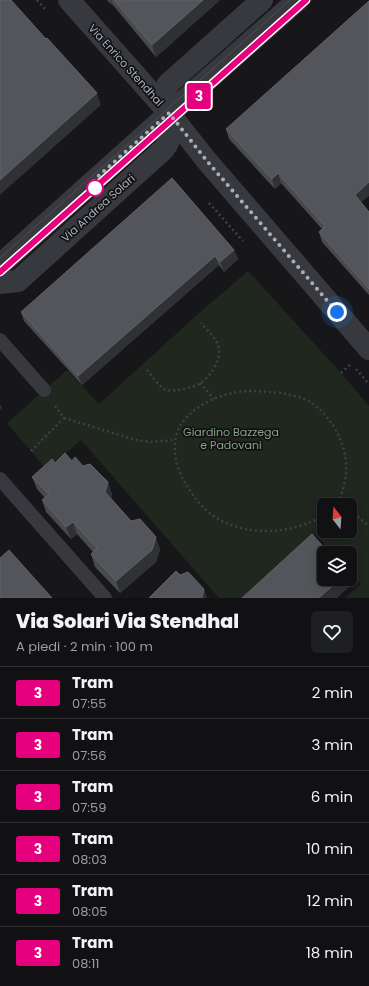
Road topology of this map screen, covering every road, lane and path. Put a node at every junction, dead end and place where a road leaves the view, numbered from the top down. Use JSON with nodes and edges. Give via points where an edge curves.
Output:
{"nodes":[{"id":1,"x":69,"y":0,"type":"edge"},
{"id":2,"x":262,"y":0,"type":"edge"},
{"id":3,"x":298,"y":0,"type":"edge"},
{"id":4,"x":169,"y":113,"type":"junction"},
{"id":5,"x":0,"y":265,"type":"edge"},
{"id":6,"x":0,"y":283,"type":"edge"},
{"id":7,"x":201,"y":323,"type":"dead end"},
{"id":8,"x":0,"y":340,"type":"edge"},
{"id":9,"x":369,"y":349,"type":"edge"},
{"id":10,"x":147,"y":370,"type":"dead end"},
{"id":11,"x":200,"y":383,"type":"junction"},
{"id":12,"x":44,"y":390,"type":"joint"},
{"id":13,"x":214,"y":399,"type":"junction"},
{"id":14,"x":64,"y":418,"type":"junction"},
{"id":15,"x":175,"y":440,"type":"junction"},
{"id":16,"x":31,"y":450,"type":"dead end"},
{"id":17,"x":0,"y":479,"type":"edge"},
{"id":18,"x":339,"y":498,"type":"edge"},
{"id":19,"x":357,"y":516,"type":"edge"},
{"id":20,"x":317,"y":520,"type":"edge"},
{"id":21,"x":369,"y":526,"type":"edge"},
{"id":22,"x":105,"y":598,"type":"edge"}],
"edges":[{"from":1,"to":4,"type":"street","name":"Via Enrico Stendhal"},
{"from":2,"to":4,"type":"street","name":"Via Andrea Solari","via":[[169,82],[165,93],[170,104]]},
{"from":3,"to":4,"type":"street","name":"Via Andrea Solari"},
{"from":4,"to":5,"type":"street","name":"Via Andrea Solari"},
{"from":4,"to":6,"type":"street","name":"Via Andrea Solari","via":[[171,132],[164,149],[18,281]]},
{"from":4,"to":9,"type":"street","name":"Via Enrico Stendhal","via":[[207,161]]},
{"from":7,"to":11,"type":"path","via":[[218,344],[219,351],[212,372]]},
{"from":8,"to":12,"type":"lane"},
{"from":10,"to":11,"type":"path","via":[[164,389],[174,391]]},
{"from":11,"to":13,"type":"path"},
{"from":12,"to":14,"type":"path"},
{"from":13,"to":15,"type":"path","via":[[191,412],[183,420]]},
{"from":13,"to":18,"type":"path","via":[[254,391],[289,394],[310,401],[328,418],[342,440],[346,469]]},
{"from":14,"to":15,"type":"path","via":[[136,440]]},
{"from":14,"to":16,"type":"path"},
{"from":15,"to":20,"type":"path","via":[[175,456],[182,477],[203,508],[216,517],[244,530],[261,532],[298,527]]},
{"from":17,"to":22,"type":"lane"},
{"from":19,"to":21,"type":"path"}]}
